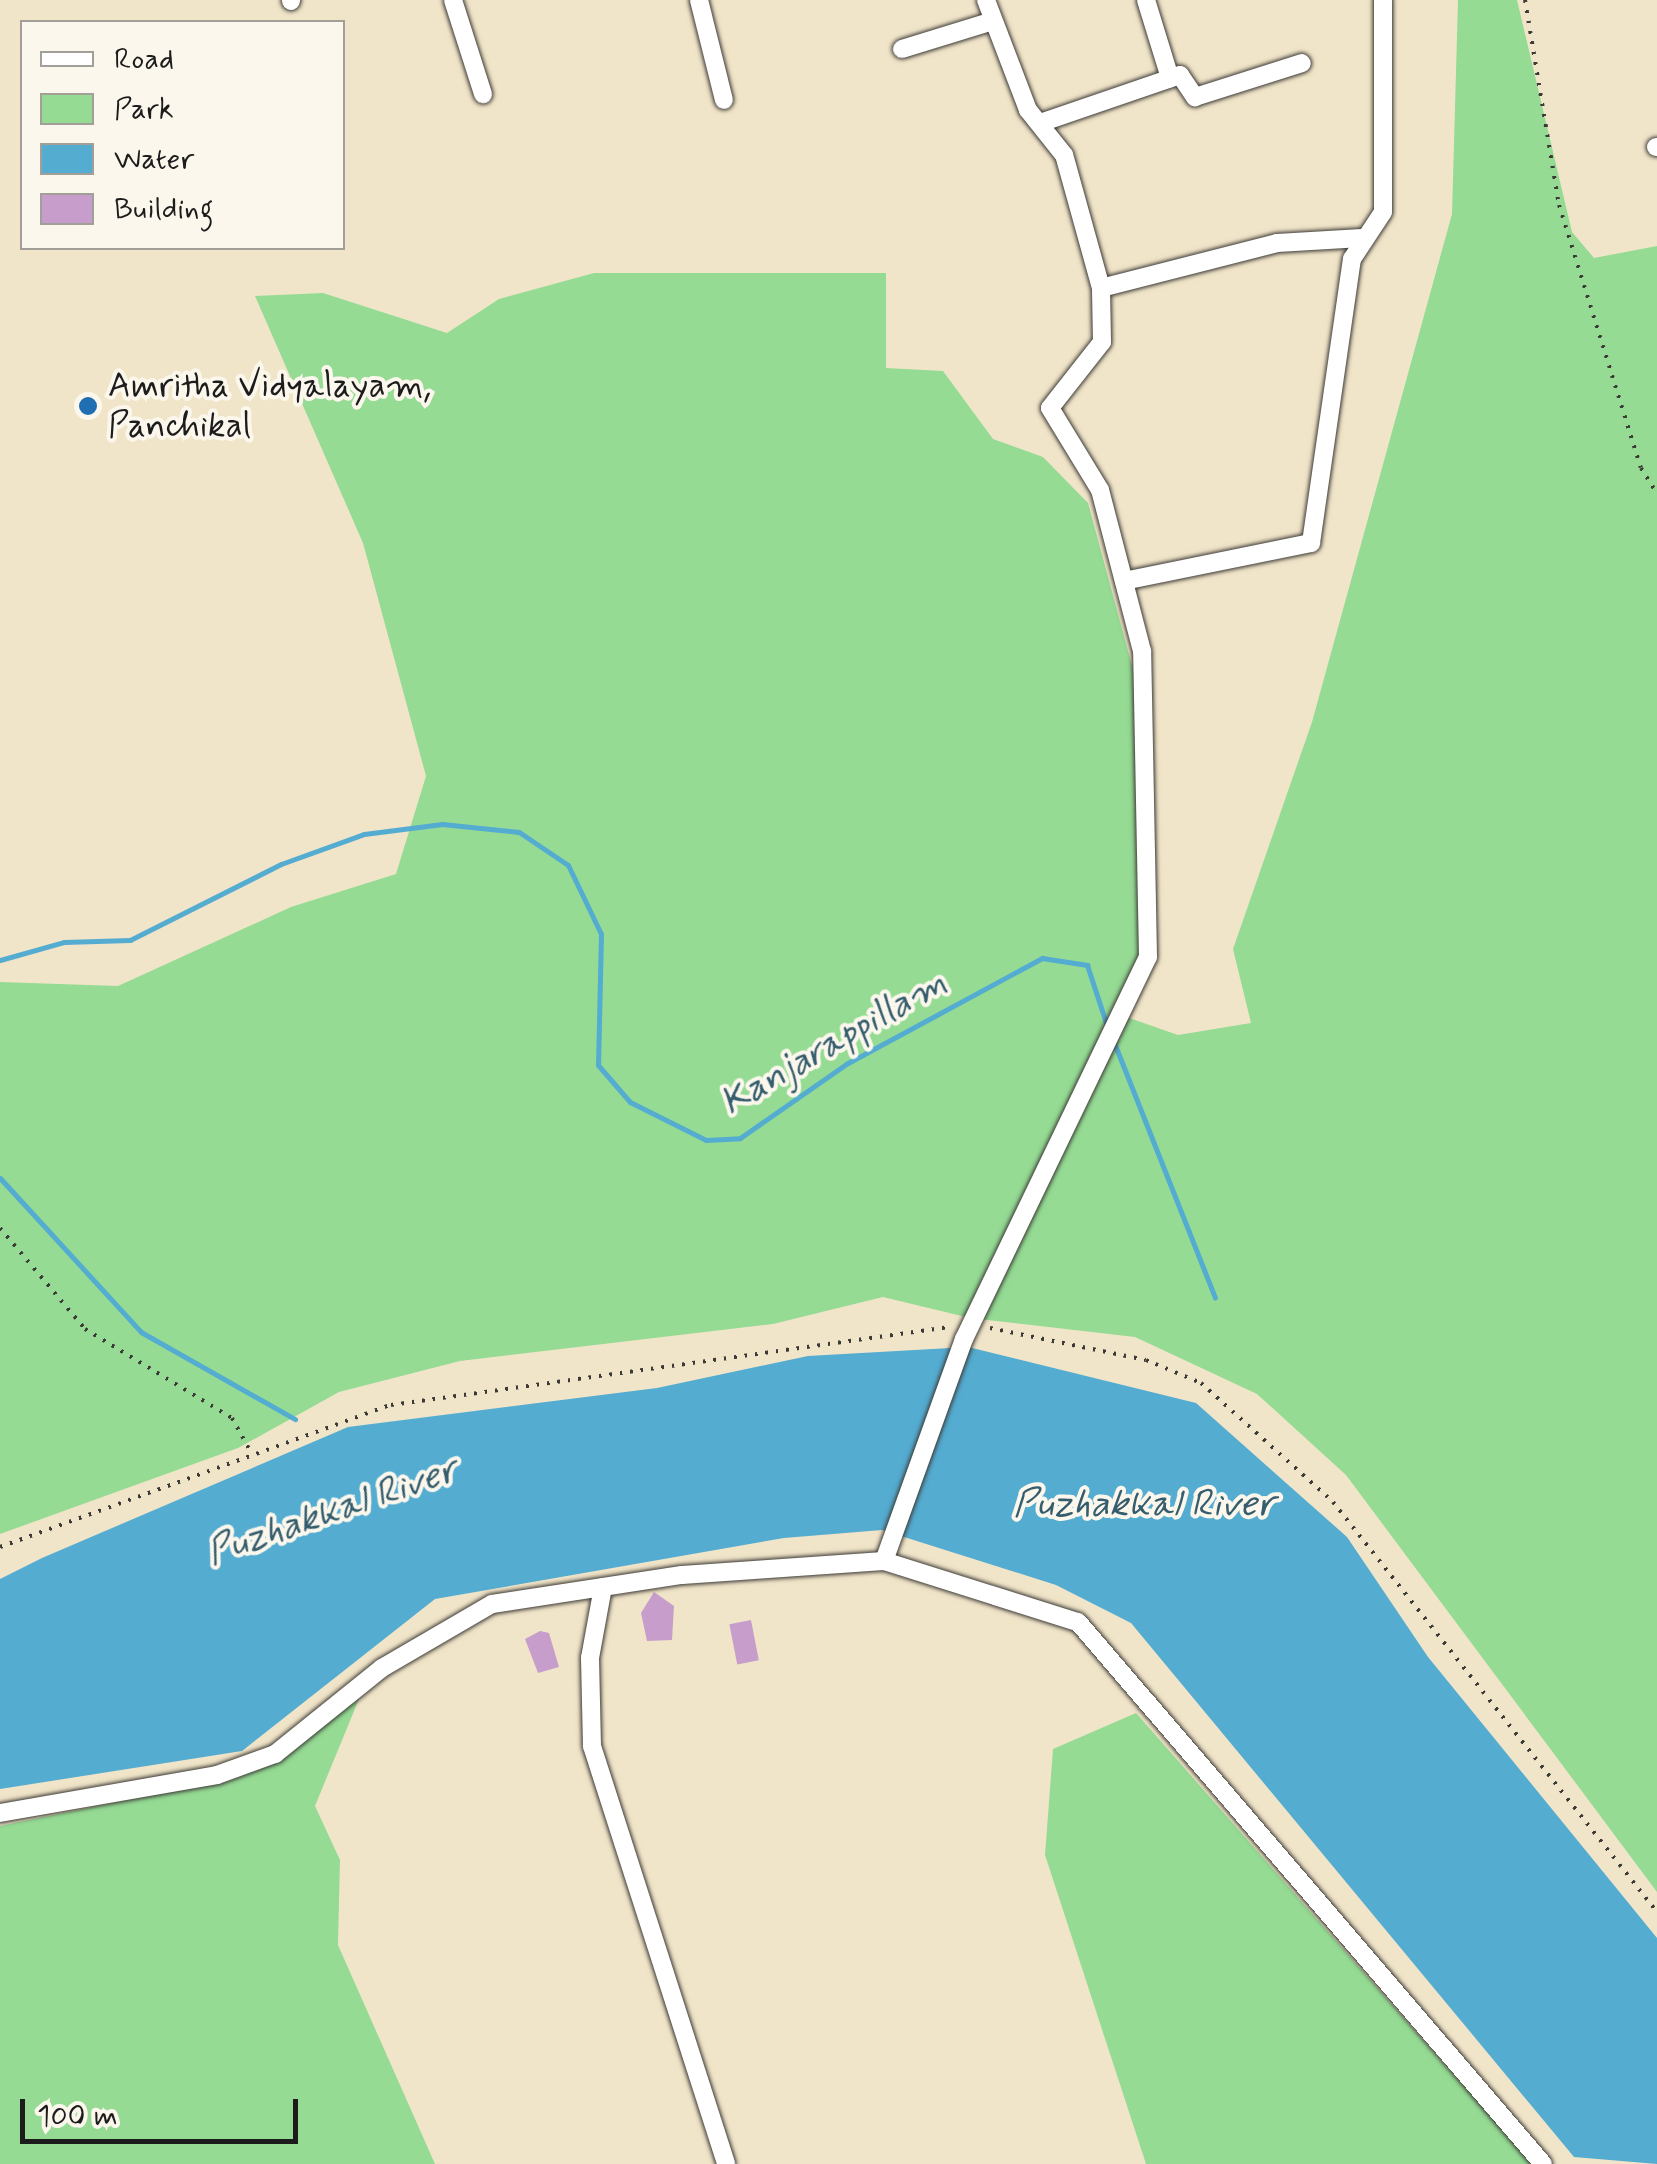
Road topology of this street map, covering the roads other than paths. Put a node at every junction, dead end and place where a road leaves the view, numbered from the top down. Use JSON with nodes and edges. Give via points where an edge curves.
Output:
{"nodes":[{"id":1,"x":453,"y":0,"type":"edge"},
{"id":2,"x":700,"y":0,"type":"edge"},
{"id":3,"x":986,"y":0,"type":"edge"},
{"id":4,"x":1146,"y":0,"type":"edge"},
{"id":5,"x":1382,"y":0,"type":"edge"},
{"id":6,"x":993,"y":21,"type":"junction"},
{"id":7,"x":902,"y":49,"type":"dead end"},
{"id":8,"x":1302,"y":63,"type":"dead end"},
{"id":9,"x":1170,"y":78,"type":"junction"},
{"id":10,"x":483,"y":94,"type":"dead end"},
{"id":11,"x":724,"y":100,"type":"dead end"},
{"id":12,"x":1043,"y":122,"type":"junction"},
{"id":13,"x":1362,"y":238,"type":"junction"},
{"id":14,"x":1101,"y":288,"type":"junction"},
{"id":15,"x":1124,"y":581,"type":"junction"},
{"id":16,"x":884,"y":1561,"type":"junction"},
{"id":17,"x":603,"y":1587,"type":"junction"},
{"id":18,"x":0,"y":1813,"type":"edge"},
{"id":19,"x":726,"y":2164,"type":"edge"},
{"id":20,"x":1543,"y":2164,"type":"edge"}],
"edges":[{"from":1,"to":10,"type":"street"},
{"from":2,"to":11,"type":"street"},
{"from":3,"to":6,"type":"street"},
{"from":4,"to":9,"type":"street"},
{"from":5,"to":13,"type":"street","via":[[1384,212]]},
{"from":6,"to":7,"type":"street"},
{"from":6,"to":12,"type":"street","via":[[1028,110]]},
{"from":8,"to":9,"type":"street","via":[[1195,97],[1180,75]]},
{"from":9,"to":12,"type":"street"},
{"from":12,"to":14,"type":"street","via":[[1064,155]]},
{"from":13,"to":14,"type":"street","via":[[1276,243]]},
{"from":13,"to":15,"type":"street","via":[[1311,542]]},
{"from":14,"to":15,"type":"street","via":[[1102,342],[1050,408],[1100,490]]},
{"from":15,"to":16,"type":"street","via":[[1142,651],[1148,957],[964,1339]]},
{"from":16,"to":17,"type":"street"},
{"from":16,"to":20,"type":"street","via":[[1078,1622]]},
{"from":17,"to":18,"type":"street","via":[[492,1604],[382,1668],[275,1754],[217,1775]]},
{"from":17,"to":19,"type":"street","via":[[590,1658],[592,1746]]}]}
